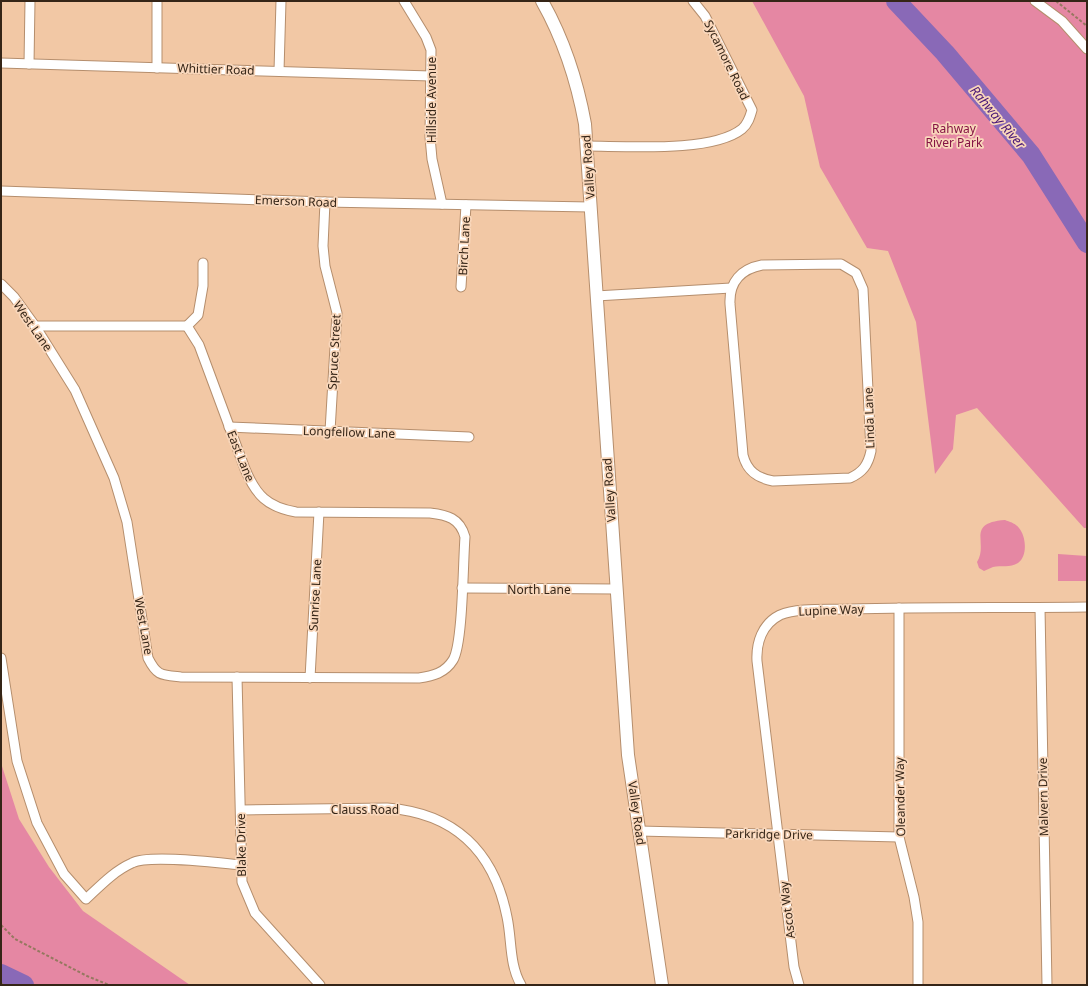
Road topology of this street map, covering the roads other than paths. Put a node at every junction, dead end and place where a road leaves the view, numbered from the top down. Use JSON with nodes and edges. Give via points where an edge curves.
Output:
{"nodes":[{"id":1,"x":30,"y":1,"type":"edge"},
{"id":2,"x":157,"y":1,"type":"edge"},
{"id":3,"x":281,"y":1,"type":"edge"},
{"id":4,"x":404,"y":1,"type":"edge"},
{"id":5,"x":542,"y":1,"type":"edge"},
{"id":6,"x":693,"y":1,"type":"edge"},
{"id":7,"x":1035,"y":1,"type":"edge"},
{"id":8,"x":1087,"y":49,"type":"edge"},
{"id":9,"x":1,"y":63,"type":"edge"},
{"id":10,"x":29,"y":64,"type":"junction"},
{"id":11,"x":157,"y":68,"type":"junction"},
{"id":12,"x":279,"y":71,"type":"junction"},
{"id":13,"x":431,"y":76,"type":"junction"},
{"id":14,"x":586,"y":146,"type":"junction"},
{"id":15,"x":1,"y":191,"type":"edge"},
{"id":16,"x":325,"y":202,"type":"junction"},
{"id":17,"x":442,"y":204,"type":"junction"},
{"id":18,"x":466,"y":205,"type":"junction"},
{"id":19,"x":590,"y":207,"type":"junction"},
{"id":20,"x":203,"y":264,"type":"dead end"},
{"id":21,"x":1,"y":284,"type":"edge"},
{"id":22,"x":461,"y":287,"type":"dead end"},
{"id":23,"x":731,"y":288,"type":"junction"},
{"id":24,"x":596,"y":296,"type":"junction"},
{"id":25,"x":35,"y":326,"type":"junction"},
{"id":26,"x":187,"y":326,"type":"junction"},
{"id":27,"x":229,"y":427,"type":"junction"},
{"id":28,"x":330,"y":431,"type":"junction"},
{"id":29,"x":469,"y":437,"type":"dead end"},
{"id":30,"x":319,"y":512,"type":"junction"},
{"id":31,"x":462,"y":588,"type":"junction"},
{"id":32,"x":616,"y":589,"type":"junction"},
{"id":33,"x":1087,"y":607,"type":"edge"},
{"id":34,"x":899,"y":608,"type":"junction"},
{"id":35,"x":1040,"y":608,"type":"junction"},
{"id":36,"x":1,"y":658,"type":"edge"},
{"id":37,"x":237,"y":677,"type":"junction"},
{"id":38,"x":310,"y":678,"type":"junction"},
{"id":39,"x":241,"y":810,"type":"junction"},
{"id":40,"x":640,"y":831,"type":"junction"},
{"id":41,"x":778,"y":834,"type":"junction"},
{"id":42,"x":899,"y":837,"type":"junction"},
{"id":43,"x":242,"y":865,"type":"junction"},
{"id":44,"x":320,"y":985,"type":"edge"},
{"id":45,"x":521,"y":985,"type":"edge"},
{"id":46,"x":662,"y":985,"type":"edge"},
{"id":47,"x":799,"y":985,"type":"edge"},
{"id":48,"x":918,"y":985,"type":"edge"},
{"id":49,"x":1047,"y":985,"type":"edge"}],
"edges":[{"from":1,"to":10,"type":"street"},
{"from":2,"to":11,"type":"street"},
{"from":3,"to":12,"type":"street"},
{"from":4,"to":13,"type":"street","name":"Hillside Avenue","via":[[431,50]]},
{"from":5,"to":14,"type":"street","name":"Valley Road","via":[[570,61],[579,92]]},
{"from":6,"to":14,"type":"street","name":"Sycamore Road","via":[[705,16],[752,110],[742,129],[694,146]]},
{"from":7,"to":8,"type":"street","via":[[1062,21]]},
{"from":9,"to":10,"type":"street","name":"Whittier Road"},
{"from":10,"to":11,"type":"street","name":"Whittier Road"},
{"from":11,"to":12,"type":"street","name":"Whittier Road"},
{"from":12,"to":13,"type":"street","name":"Whittier Road"},
{"from":13,"to":17,"type":"street","name":"Hillside Avenue","via":[[430,137]]},
{"from":14,"to":19,"type":"street","name":"Valley Road"},
{"from":15,"to":16,"type":"street","name":"Emerson Road"},
{"from":16,"to":17,"type":"street","name":"Emerson Road"},
{"from":16,"to":28,"type":"street","name":"Spruce Street","via":[[325,266],[337,313]]},
{"from":17,"to":18,"type":"street","name":"Emerson Road"},
{"from":18,"to":19,"type":"street","name":"Emerson Road"},
{"from":18,"to":22,"type":"street","name":"Birch Lane"},
{"from":19,"to":24,"type":"street","name":"Valley Road"},
{"from":20,"to":26,"type":"street","via":[[203,286],[198,315]]},
{"from":21,"to":25,"type":"street","name":"West Lane"},
{"from":23,"to":23,"type":"street","name":"Linda Lane","via":[[730,304],[743,455],[748,467],[763,479],[773,481],[844,479],[858,474],[869,460],[871,451],[864,289],[856,273],[841,264],[762,265],[742,272]]},
{"from":23,"to":24,"type":"street"},
{"from":24,"to":32,"type":"street","name":"Valley Road"},
{"from":25,"to":26,"type":"street"},
{"from":25,"to":37,"type":"street","name":"West Lane","via":[[75,390],[114,478],[127,522],[148,658],[154,670],[163,675],[181,677]]},
{"from":26,"to":27,"type":"street","name":"East Lane","via":[[199,345]]},
{"from":27,"to":28,"type":"street","name":"Longfellow Lane"},
{"from":27,"to":30,"type":"street","name":"East Lane","via":[[252,486],[264,499],[279,509]]},
{"from":28,"to":29,"type":"street","name":"Longfellow Lane"},
{"from":30,"to":31,"type":"street","name":"East Lane","via":[[430,513],[456,520],[465,537]]},
{"from":30,"to":38,"type":"street","name":"Sunrise Lane"},
{"from":31,"to":32,"type":"street","name":"North Lane"},
{"from":31,"to":38,"type":"street","name":"West Lane","via":[[459,640],[454,659],[442,672],[431,677],[419,678]]},
{"from":32,"to":40,"type":"street","name":"Valley Road","via":[[628,755]]},
{"from":33,"to":35,"type":"street","name":"Lupine Way"},
{"from":34,"to":35,"type":"street","name":"Lupine Way"},
{"from":34,"to":41,"type":"street","name":"Lupine Way","via":[[787,612],[772,621],[761,635],[757,657]]},
{"from":34,"to":42,"type":"street","name":"Oleander Way"},
{"from":35,"to":49,"type":"street","name":"Malvern Drive"},
{"from":36,"to":43,"type":"street","via":[[17,762],[37,823],[64,874],[86,899],[115,873],[133,862],[156,859]]},
{"from":37,"to":38,"type":"street","name":"West Lane"},
{"from":37,"to":39,"type":"street","name":"Blake Drive"},
{"from":39,"to":43,"type":"street","name":"Blake Drive"},
{"from":39,"to":45,"type":"street","name":"Clauss Road","via":[[387,808],[425,814],[443,822],[472,844],[495,877],[507,918],[512,960]]},
{"from":40,"to":41,"type":"street","name":"Parkridge Drive"},
{"from":40,"to":46,"type":"street","name":"Valley Road"},
{"from":41,"to":42,"type":"street","name":"Parkridge Drive"},
{"from":41,"to":47,"type":"street","name":"Ascot Way","via":[[794,967]]},
{"from":42,"to":48,"type":"street","name":"Oleander Way","via":[[918,922]]},
{"from":43,"to":44,"type":"street","name":"Blake Drive","via":[[242,882],[255,913]]}]}
